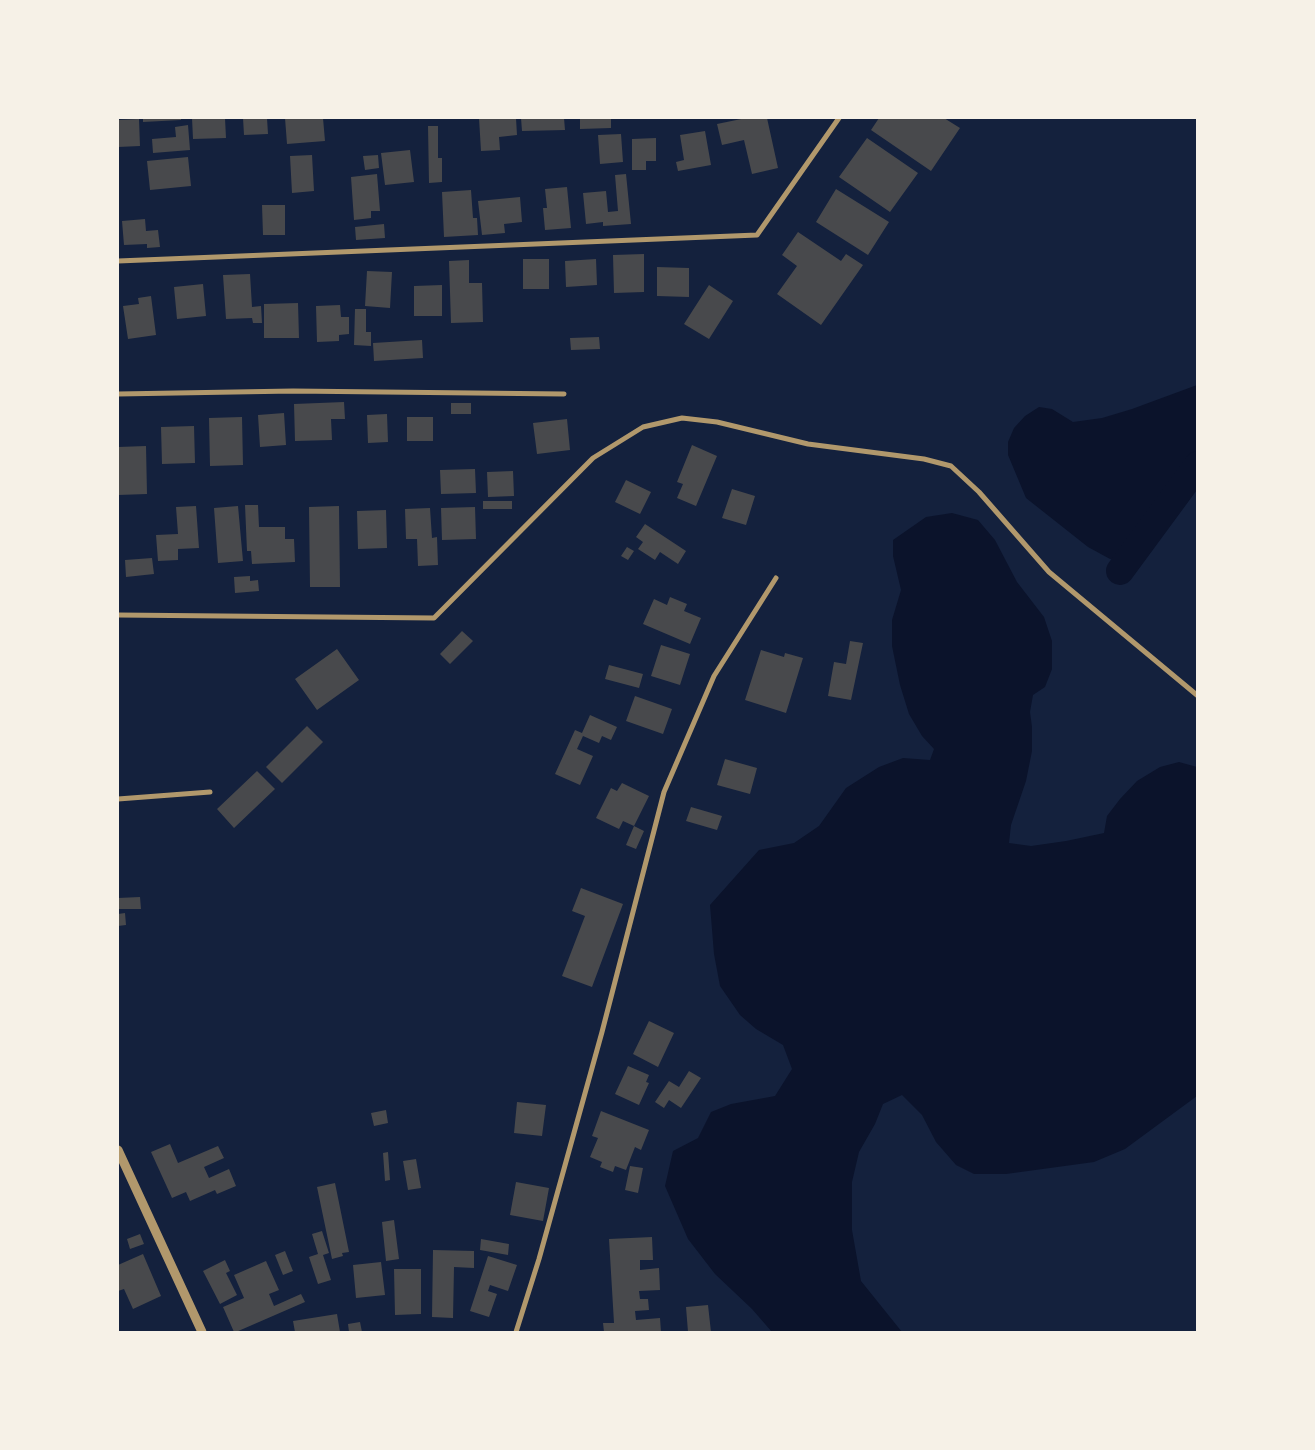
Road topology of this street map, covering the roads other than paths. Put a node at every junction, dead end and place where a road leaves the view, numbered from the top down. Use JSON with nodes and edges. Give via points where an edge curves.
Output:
{"nodes":[{"id":1,"x":839,"y":118,"type":"edge"},
{"id":2,"x":118,"y":261,"type":"edge"},
{"id":3,"x":118,"y":394,"type":"edge"},
{"id":4,"x":564,"y":394,"type":"dead end"},
{"id":5,"x":776,"y":578,"type":"dead end"},
{"id":6,"x":118,"y":615,"type":"edge"},
{"id":7,"x":1198,"y":696,"type":"edge"},
{"id":8,"x":210,"y":792,"type":"dead end"},
{"id":9,"x":118,"y":799,"type":"edge"},
{"id":10,"x":118,"y":1150,"type":"edge"},
{"id":11,"x":202,"y":1332,"type":"edge"},
{"id":12,"x":516,"y":1332,"type":"edge"}],
"edges":[{"from":1,"to":2,"type":"street","via":[[757,235]]},
{"from":3,"to":4,"type":"street","via":[[292,391]]},
{"from":5,"to":12,"type":"street","via":[[714,676],[664,792],[602,1032]]},
{"from":6,"to":7,"type":"street","via":[[434,618],[592,458],[642,426],[682,418],[717,422],[808,444],[951,466],[979,492],[1049,572]]},
{"from":8,"to":9,"type":"street"},
{"from":10,"to":11,"type":"street"}]}
